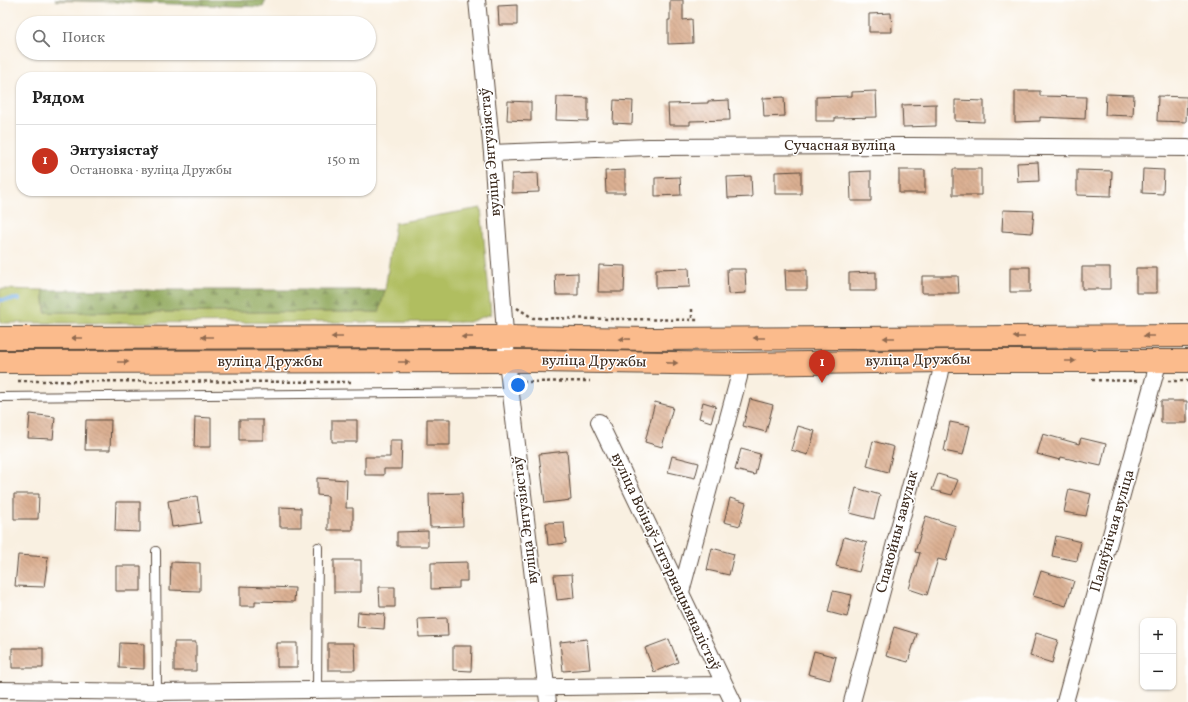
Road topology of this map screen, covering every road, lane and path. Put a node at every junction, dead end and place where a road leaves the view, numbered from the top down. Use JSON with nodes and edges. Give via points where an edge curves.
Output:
{"nodes":[{"id":1,"x":477,"y":0,"type":"edge"},
{"id":2,"x":1188,"y":148,"type":"edge"},
{"id":3,"x":492,"y":153,"type":"junction"},
{"id":4,"x":533,"y":318,"type":"dead end"},
{"id":5,"x":700,"y":320,"type":"dead end"},
{"id":6,"x":1188,"y":336,"type":"edge"},
{"id":7,"x":0,"y":338,"type":"edge"},
{"id":8,"x":506,"y":338,"type":"junction"},
{"id":9,"x":1188,"y":357,"type":"edge"},
{"id":10,"x":1159,"y":360,"type":"junction"},
{"id":11,"x":943,"y":361,"type":"junction"},
{"id":12,"x":1188,"y":361,"type":"edge"},
{"id":13,"x":0,"y":362,"type":"edge"},
{"id":14,"x":507,"y":362,"type":"junction"},
{"id":15,"x":740,"y":364,"type":"junction"},
{"id":16,"x":15,"y":381,"type":"dead end"},
{"id":17,"x":1165,"y":381,"type":"dead end"},
{"id":18,"x":1188,"y":381,"type":"edge"},
{"id":19,"x":354,"y":382,"type":"dead end"},
{"id":20,"x":511,"y":392,"type":"junction"},
{"id":21,"x":0,"y":397,"type":"edge"},
{"id":22,"x":599,"y":422,"type":"dead end"},
{"id":23,"x":318,"y":547,"type":"dead end"},
{"id":24,"x":156,"y":551,"type":"dead end"},
{"id":25,"x":680,"y":592,"type":"junction"},
{"id":26,"x":724,"y":685,"type":"junction"},
{"id":27,"x":0,"y":690,"type":"edge"},
{"id":28,"x":317,"y":690,"type":"junction"},
{"id":29,"x":110,"y":692,"type":"junction"},
{"id":30,"x":157,"y":692,"type":"junction"},
{"id":31,"x":547,"y":695,"type":"edge"},
{"id":32,"x":122,"y":702,"type":"edge"},
{"id":33,"x":733,"y":702,"type":"edge"},
{"id":34,"x":852,"y":702,"type":"edge"},
{"id":35,"x":1066,"y":702,"type":"edge"}],
"edges":[{"from":1,"to":3,"type":"street","name":"вуліца Энтузіястаў"},
{"from":2,"to":3,"type":"street","name":"Сучасная вуліца","via":[[649,146]]},
{"from":3,"to":8,"type":"street","name":"вуліца Энтузіястаў"},
{"from":4,"to":5,"type":"path"},
{"from":6,"to":8,"type":"main road","name":"вуліца Дружбы","one_way":true},
{"from":8,"to":7,"type":"main road","name":"вуліца Дружбы","one_way":true},
{"from":8,"to":14,"type":"street","name":"вуліца Энтузіястаў"},
{"from":9,"to":10,"type":"main road"},
{"from":11,"to":10,"type":"main road","name":"вуліца Дружбы","one_way":true},
{"from":10,"to":12,"type":"main road","name":"вуліца Дружбы"},
{"from":10,"to":35,"type":"street","name":"Паляўнічая вуліца"},
{"from":11,"to":15,"type":"main road","name":"вуліца Дружбы"},
{"from":11,"to":34,"type":"street","name":"Спакойны завулак"},
{"from":13,"to":14,"type":"main road","name":"вуліца Дружбы","one_way":true},
{"from":14,"to":15,"type":"main road","name":"вуліца Дружбы","one_way":true},
{"from":14,"to":20,"type":"street","name":"вуліца Энтузіястаў"},
{"from":15,"to":25,"type":"street","via":[[739,377]]},
{"from":16,"to":19,"type":"path"},
{"from":17,"to":18,"type":"path"},
{"from":20,"to":21,"type":"lane"},
{"from":20,"to":31,"type":"street","name":"вуліца Энтузіястаў"},
{"from":22,"to":25,"type":"street","name":"вуліца Воінаў-Інтэрнацыяналістаў"},
{"from":23,"to":28,"type":"lane"},
{"from":24,"to":30,"type":"lane"},
{"from":25,"to":26,"type":"street","name":"вуліца Воінаў-Інтэрнацыяналістаў"},
{"from":26,"to":31,"type":"street"},
{"from":26,"to":33,"type":"street","name":"вуліца Воінаў-Інтэрнацыяналістаў"},
{"from":27,"to":29,"type":"street"},
{"from":28,"to":30,"type":"street"},
{"from":28,"to":31,"type":"street"},
{"from":29,"to":30,"type":"street"},
{"from":29,"to":32,"type":"street"}]}
